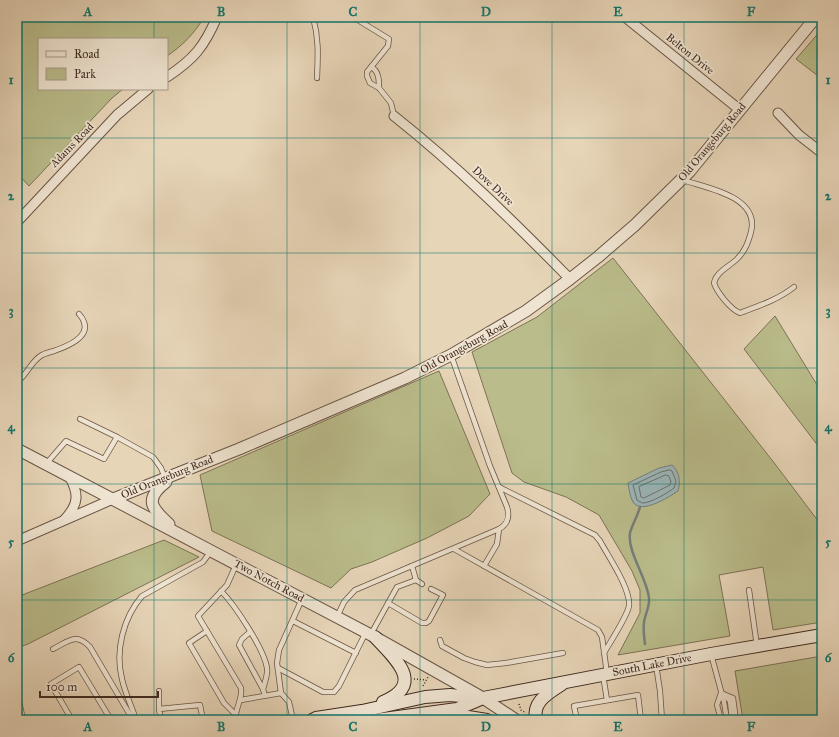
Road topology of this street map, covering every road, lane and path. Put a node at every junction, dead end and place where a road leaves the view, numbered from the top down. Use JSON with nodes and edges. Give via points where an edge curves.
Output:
{"nodes":[{"id":1,"x":217,"y":17,"type":"edge"},
{"id":2,"x":313,"y":17,"type":"edge"},
{"id":3,"x":353,"y":17,"type":"edge"},
{"id":4,"x":624,"y":17,"type":"edge"},
{"id":5,"x":816,"y":17,"type":"edge"},
{"id":6,"x":371,"y":67,"type":"junction"},
{"id":7,"x":168,"y":76,"type":"edge"},
{"id":8,"x":317,"y":78,"type":"dead end"},
{"id":9,"x":379,"y":88,"type":"junction"},
{"id":10,"x":147,"y":90,"type":"edge"},
{"id":11,"x":740,"y":110,"type":"junction"},
{"id":12,"x":778,"y":113,"type":"dead end"},
{"id":13,"x":394,"y":116,"type":"joint"},
{"id":14,"x":822,"y":153,"type":"edge"},
{"id":15,"x":682,"y":179,"type":"junction"},
{"id":16,"x":17,"y":222,"type":"edge"},
{"id":17,"x":570,"y":279,"type":"junction"},
{"id":18,"x":794,"y":286,"type":"dead end"},
{"id":19,"x":79,"y":314,"type":"dead end"},
{"id":20,"x":451,"y":356,"type":"junction"},
{"id":21,"x":17,"y":382,"type":"edge"},
{"id":22,"x":80,"y":419,"type":"dead end"},
{"id":23,"x":117,"y":437,"type":"junction"},
{"id":24,"x":17,"y":449,"type":"edge"},
{"id":25,"x":46,"y":464,"type":"junction"},
{"id":26,"x":176,"y":474,"type":"junction"},
{"id":27,"x":69,"y":476,"type":"junction"},
{"id":28,"x":165,"y":478,"type":"junction"},
{"id":29,"x":499,"y":487,"type":"junction"},
{"id":30,"x":113,"y":499,"type":"junction"},
{"id":31,"x":63,"y":521,"type":"junction"},
{"id":32,"x":499,"y":529,"type":"junction"},
{"id":33,"x":180,"y":534,"type":"junction"},
{"id":34,"x":17,"y":541,"type":"edge"},
{"id":35,"x":454,"y":549,"type":"junction"},
{"id":36,"x":211,"y":551,"type":"junction"},
{"id":37,"x":236,"y":564,"type":"junction"},
{"id":38,"x":412,"y":566,"type":"junction"},
{"id":39,"x":484,"y":566,"type":"junction"},
{"id":40,"x":416,"y":580,"type":"junction"},
{"id":41,"x":422,"y":584,"type":"dead end"},
{"id":42,"x":431,"y":589,"type":"dead end"},
{"id":43,"x":749,"y":590,"type":"dead end"},
{"id":44,"x":221,"y":591,"type":"junction"},
{"id":45,"x":302,"y":599,"type":"junction"},
{"id":46,"x":388,"y":603,"type":"junction"},
{"id":47,"x":336,"y":617,"type":"junction"},
{"id":48,"x":292,"y":622,"type":"junction"},
{"id":49,"x":207,"y":631,"type":"junction"},
{"id":50,"x":250,"y":632,"type":"junction"},
{"id":51,"x":371,"y":635,"type":"junction"},
{"id":52,"x":822,"y":635,"type":"edge"},
{"id":53,"x":440,"y":640,"type":"dead end"},
{"id":54,"x":757,"y":646,"type":"junction"},
{"id":55,"x":53,"y":649,"type":"dead end"},
{"id":56,"x":356,"y":653,"type":"junction"},
{"id":57,"x":564,"y":653,"type":"dead end"},
{"id":58,"x":604,"y":653,"type":"junction"},
{"id":59,"x":711,"y":654,"type":"junction"},
{"id":60,"x":656,"y":665,"type":"junction"},
{"id":61,"x":278,"y":668,"type":"junction"},
{"id":62,"x":429,"y":674,"type":"dead end"},
{"id":63,"x":605,"y":674,"type":"junction"},
{"id":64,"x":410,"y":679,"type":"dead end"},
{"id":65,"x":426,"y":680,"type":"junction"},
{"id":66,"x":566,"y":682,"type":"junction"},
{"id":67,"x":424,"y":686,"type":"dead end"},
{"id":68,"x":263,"y":689,"type":"junction"},
{"id":69,"x":17,"y":691,"type":"edge"},
{"id":70,"x":159,"y":691,"type":"dead end"},
{"id":71,"x":281,"y":693,"type":"junction"},
{"id":72,"x":721,"y":693,"type":"junction"},
{"id":73,"x":265,"y":696,"type":"junction"},
{"id":74,"x":483,"y":698,"type":"junction"},
{"id":75,"x":241,"y":700,"type":"junction"},
{"id":76,"x":608,"y":700,"type":"junction"},
{"id":77,"x":519,"y":704,"type":"dead end"},
{"id":78,"x":159,"y":709,"type":"junction"},
{"id":79,"x":362,"y":711,"type":"junction"},
{"id":80,"x":235,"y":714,"type":"junction"},
{"id":81,"x":532,"y":717,"type":"edge"},
{"id":82,"x":413,"y":718,"type":"edge"},
{"id":83,"x":23,"y":720,"type":"edge"},
{"id":84,"x":72,"y":720,"type":"edge"},
{"id":85,"x":111,"y":720,"type":"edge"},
{"id":86,"x":135,"y":720,"type":"edge"},
{"id":87,"x":161,"y":720,"type":"edge"},
{"id":88,"x":203,"y":720,"type":"edge"},
{"id":89,"x":236,"y":720,"type":"edge"},
{"id":90,"x":293,"y":720,"type":"edge"},
{"id":91,"x":312,"y":720,"type":"edge"},
{"id":92,"x":376,"y":720,"type":"edge"},
{"id":93,"x":487,"y":720,"type":"edge"},
{"id":94,"x":516,"y":720,"type":"edge"},
{"id":95,"x":577,"y":720,"type":"edge"},
{"id":96,"x":641,"y":720,"type":"edge"},
{"id":97,"x":662,"y":720,"type":"edge"},
{"id":98,"x":722,"y":720,"type":"edge"},
{"id":99,"x":728,"y":720,"type":"edge"},
{"id":100,"x":732,"y":720,"type":"edge"},
{"id":101,"x":736,"y":720,"type":"edge"}],
"edges":[{"from":1,"to":7,"type":"street","via":[[197,53]]},
{"from":2,"to":8,"type":"lane","via":[[317,32]]},
{"from":3,"to":6,"type":"lane","via":[[389,39],[388,46]]},
{"from":4,"to":11,"type":"street","name":"Belton Drive"},
{"from":5,"to":11,"type":"street","name":"Old Orangeburg Road"},
{"from":6,"to":9,"type":"lane","via":[[377,74]]},
{"from":6,"to":9,"type":"lane","via":[[366,76]]},
{"from":9,"to":13,"type":"lane","via":[[391,103]]},
{"from":10,"to":16,"type":"street","name":"Adams Road","via":[[117,115]]},
{"from":11,"to":15,"type":"street","name":"Old Orangeburg Road"},
{"from":12,"to":14,"type":"street","via":[[799,135]]},
{"from":13,"to":17,"type":"street","name":"Dove Drive","via":[[448,161]]},
{"from":15,"to":17,"type":"street","name":"Old Orangeburg Road","via":[[635,225]]},
{"from":15,"to":18,"type":"lane","via":[[722,192],[744,204],[749,212],[752,226],[747,246],[737,259],[717,275],[714,282],[732,308],[740,312],[756,307],[783,295]]},
{"from":17,"to":20,"type":"street","name":"Old Orangeburg Road","via":[[508,323]]},
{"from":19,"to":21,"type":"lane","via":[[84,322],[83,334],[43,354]]},
{"from":20,"to":26,"type":"street","name":"Old Orangeburg Road","via":[[405,378]]},
{"from":20,"to":29,"type":"lane"},
{"from":22,"to":23,"type":"lane"},
{"from":23,"to":25,"type":"lane","via":[[104,459],[66,441]]},
{"from":23,"to":28,"type":"lane","via":[[153,457]]},
{"from":24,"to":25,"type":"street","name":"Two Notch Road"},
{"from":25,"to":27,"type":"street","name":"Two Notch Road"},
{"from":26,"to":28,"type":"street","name":"Old Orangeburg Road"},
{"from":26,"to":33,"type":"street","via":[[155,491],[152,501],[156,511]]},
{"from":27,"to":30,"type":"street","name":"Two Notch Road"},
{"from":27,"to":31,"type":"street","via":[[74,484],[76,500],[70,514]]},
{"from":28,"to":30,"type":"street","name":"Old Orangeburg Road"},
{"from":29,"to":32,"type":"lane","via":[[509,513],[508,521]]},
{"from":29,"to":58,"type":"lane","via":[[595,535],[600,541],[626,588],[629,599],[627,610]]},
{"from":30,"to":31,"type":"street","name":"Old Orangeburg Road"},
{"from":30,"to":33,"type":"street","name":"Two Notch Road"},
{"from":31,"to":34,"type":"street","name":"Old Orangeburg Road"},
{"from":32,"to":35,"type":"lane"},
{"from":32,"to":39,"type":"lane","via":[[497,544]]},
{"from":33,"to":36,"type":"street","name":"Two Notch Road"},
{"from":35,"to":38,"type":"lane"},
{"from":35,"to":39,"type":"lane"},
{"from":36,"to":37,"type":"street","name":"Two Notch Road"},
{"from":36,"to":86,"type":"lane","via":[[203,562],[142,596],[129,615],[119,660],[122,682]]},
{"from":37,"to":44,"type":"lane","via":[[230,579]]},
{"from":37,"to":45,"type":"street","name":"Two Notch Road"},
{"from":38,"to":40,"type":"lane"},
{"from":38,"to":47,"type":"lane","via":[[355,590],[344,602]]},
{"from":39,"to":58,"type":"lane","via":[[598,630],[602,637]]},
{"from":40,"to":41,"type":"lane"},
{"from":40,"to":46,"type":"lane","via":[[397,587]]},
{"from":42,"to":46,"type":"lane","via":[[442,595],[430,621],[426,623]]},
{"from":43,"to":54,"type":"lane"},
{"from":44,"to":49,"type":"lane","via":[[198,616]]},
{"from":44,"to":50,"type":"lane","via":[[230,600]]},
{"from":45,"to":47,"type":"street","name":"Two Notch Road"},
{"from":45,"to":48,"type":"lane"},
{"from":46,"to":51,"type":"lane"},
{"from":47,"to":51,"type":"street","name":"Two Notch Road"},
{"from":48,"to":56,"type":"lane"},
{"from":48,"to":61,"type":"lane","via":[[278,655]]},
{"from":49,"to":75,"type":"lane","via":[[240,684]]},
{"from":49,"to":80,"type":"lane","via":[[189,643],[224,703]]},
{"from":50,"to":68,"type":"lane","via":[[267,668]]},
{"from":50,"to":68,"type":"lane","via":[[239,645]]},
{"from":51,"to":56,"type":"lane"},
{"from":51,"to":74,"type":"street","name":"Two Notch Road"},
{"from":51,"to":79,"type":"main road","via":[[399,662],[405,683],[393,698]]},
{"from":52,"to":54,"type":"main road","name":"South Lake Drive"},
{"from":53,"to":57,"type":"lane","via":[[444,648],[487,665]]},
{"from":54,"to":59,"type":"main road","name":"South Lake Drive"},
{"from":55,"to":86,"type":"lane","via":[[73,639],[85,642]]},
{"from":56,"to":61,"type":"lane","via":[[339,686],[330,692],[323,692]]},
{"from":58,"to":63,"type":"lane"},
{"from":59,"to":60,"type":"main road","name":"South Lake Drive"},
{"from":59,"to":72,"type":"lane"},
{"from":60,"to":63,"type":"main road","name":"South Lake Drive"},
{"from":60,"to":97,"type":"lane"},
{"from":61,"to":71,"type":"lane"},
{"from":62,"to":65,"type":"path"},
{"from":63,"to":66,"type":"main road","name":"South Lake Drive"},
{"from":63,"to":76,"type":"lane"},
{"from":64,"to":65,"type":"path"},
{"from":65,"to":67,"type":"path"},
{"from":66,"to":74,"type":"main road","name":"South Lake Drive"},
{"from":66,"to":81,"type":"main road","via":[[537,704]]},
{"from":68,"to":73,"type":"lane"},
{"from":69,"to":83,"type":"lane"},
{"from":70,"to":78,"type":"lane"},
{"from":71,"to":73,"type":"lane"},
{"from":71,"to":90,"type":"lane","via":[[289,702]]},
{"from":72,"to":98,"type":"lane"},
{"from":72,"to":99,"type":"lane"},
{"from":72,"to":100,"type":"lane","via":[[730,700]]},
{"from":72,"to":101,"type":"lane","via":[[733,698]]},
{"from":73,"to":75,"type":"lane"},
{"from":74,"to":79,"type":"main road","name":"South Lake Drive","via":[[438,696]]},
{"from":74,"to":82,"type":"main road","name":"South Lake Drive","via":[[457,709]]},
{"from":74,"to":94,"type":"street","name":"Two Notch Road"},
{"from":75,"to":80,"type":"lane"},
{"from":76,"to":95,"type":"lane","via":[[574,706]]},
{"from":76,"to":96,"type":"lane","via":[[638,695]]},
{"from":77,"to":81,"type":"path","via":[[521,710]]},
{"from":78,"to":87,"type":"lane"},
{"from":78,"to":88,"type":"lane","via":[[200,704]]},
{"from":79,"to":91,"type":"main road","name":"South Lake Drive"},
{"from":80,"to":89,"type":"lane"},
{"from":82,"to":92,"type":"main road","name":"South Lake Drive"},
{"from":82,"to":93,"type":"main road","via":[[468,717]]},
{"from":84,"to":85,"type":"lane","via":[[51,684],[79,667]]}]}
